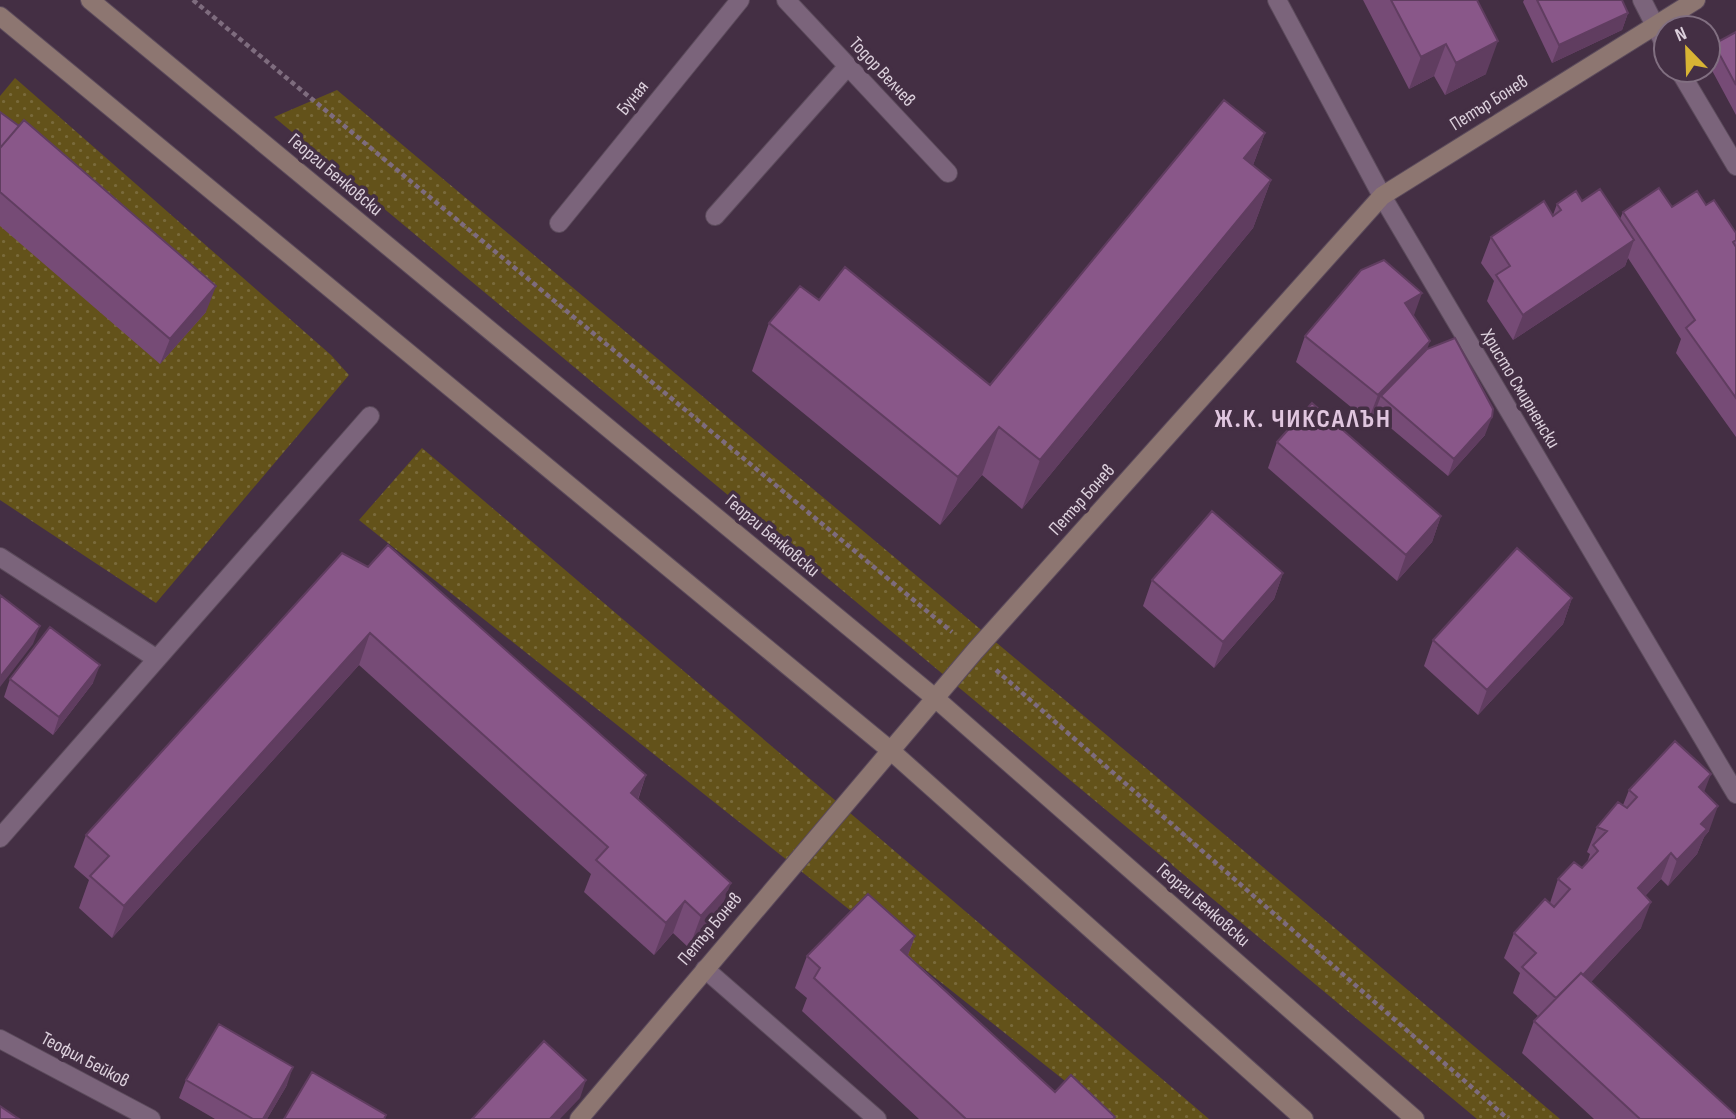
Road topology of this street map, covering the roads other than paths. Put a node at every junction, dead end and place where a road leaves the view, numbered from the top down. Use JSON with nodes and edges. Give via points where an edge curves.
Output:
{"nodes":[{"id":1,"x":90,"y":0,"type":"edge"},
{"id":2,"x":740,"y":0,"type":"edge"},
{"id":3,"x":786,"y":0,"type":"edge"},
{"id":4,"x":1277,"y":0,"type":"edge"},
{"id":5,"x":1642,"y":0,"type":"edge"},
{"id":6,"x":1696,"y":0,"type":"edge"},
{"id":7,"x":1672,"y":14,"type":"edge"},
{"id":8,"x":0,"y":16,"type":"edge"},
{"id":9,"x":1652,"y":23,"type":"edge"},
{"id":10,"x":1652,"y":26,"type":"edge"},
{"id":11,"x":848,"y":66,"type":"junction"},
{"id":12,"x":1687,"y":84,"type":"edge"},
{"id":13,"x":1736,"y":166,"type":"edge"},
{"id":14,"x":948,"y":173,"type":"dead end"},
{"id":15,"x":1382,"y":196,"type":"junction"},
{"id":16,"x":715,"y":216,"type":"dead end"},
{"id":17,"x":559,"y":223,"type":"dead end"},
{"id":18,"x":370,"y":416,"type":"dead end"},
{"id":19,"x":0,"y":557,"type":"edge"},
{"id":20,"x":157,"y":659,"type":"junction"},
{"id":21,"x":935,"y":698,"type":"junction"},
{"id":22,"x":890,"y":750,"type":"junction"},
{"id":23,"x":1736,"y":794,"type":"edge"},
{"id":24,"x":0,"y":838,"type":"edge"},
{"id":25,"x":705,"y":969,"type":"junction"},
{"id":26,"x":0,"y":1038,"type":"edge"},
{"id":27,"x":151,"y":1119,"type":"edge"},
{"id":28,"x":579,"y":1119,"type":"edge"},
{"id":29,"x":877,"y":1119,"type":"edge"},
{"id":30,"x":1304,"y":1119,"type":"edge"},
{"id":31,"x":1415,"y":1119,"type":"edge"}],
"edges":[{"from":1,"to":21,"type":"street","name":"Георги Бенковски"},
{"from":2,"to":17,"type":"street","name":"Буная"},
{"from":3,"to":11,"type":"street","name":"Тодор Велчев"},
{"from":4,"to":15,"type":"street","name":"Христо Смирненски"},
{"from":5,"to":9,"type":"street"},
{"from":6,"to":7,"type":"street","name":"Петър Бонев"},
{"from":8,"to":22,"type":"street"},
{"from":10,"to":15,"type":"street","name":"Петър Бонев"},
{"from":11,"to":14,"type":"street","name":"Тодор Велчев"},
{"from":11,"to":16,"type":"street"},
{"from":12,"to":13,"type":"street"},
{"from":15,"to":21,"type":"street","name":"Петър Бонев"},
{"from":15,"to":23,"type":"street","name":"Христо Смирненски"},
{"from":18,"to":20,"type":"street"},
{"from":19,"to":20,"type":"street"},
{"from":20,"to":24,"type":"street"},
{"from":21,"to":22,"type":"street","name":"Петър Бонев"},
{"from":21,"to":31,"type":"street","name":"Георги Бенковски"},
{"from":22,"to":25,"type":"street","name":"Петър Бонев"},
{"from":22,"to":30,"type":"street"},
{"from":25,"to":28,"type":"street","name":"Петър Бонев"},
{"from":25,"to":29,"type":"street"},
{"from":26,"to":27,"type":"street","name":"Теофил Бейков"}]}
